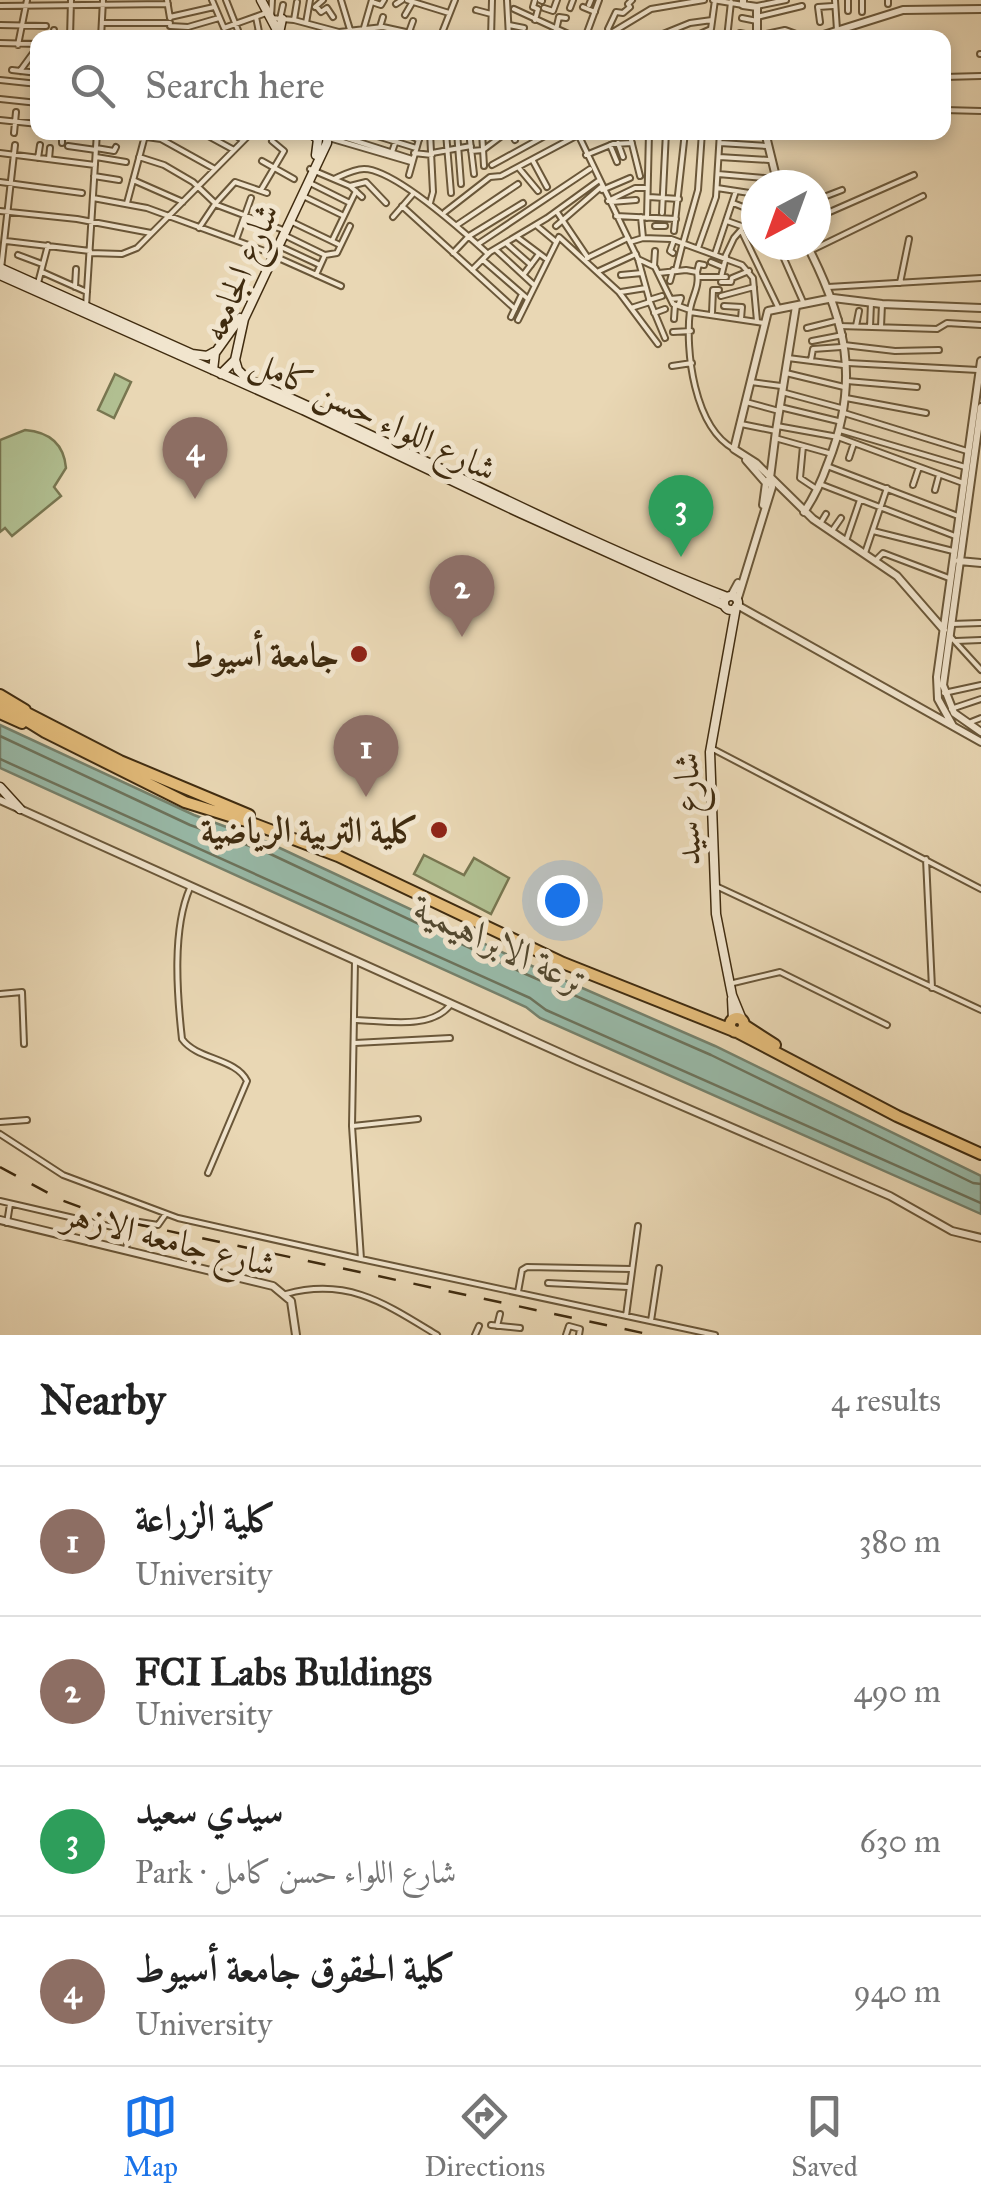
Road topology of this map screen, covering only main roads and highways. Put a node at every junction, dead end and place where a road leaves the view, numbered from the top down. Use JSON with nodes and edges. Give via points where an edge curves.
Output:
{"nodes":[{"id":1,"x":261,"y":0,"type":"edge"},
{"id":2,"x":277,"y":30,"type":"edge"},
{"id":3,"x":317,"y":140,"type":"edge"},
{"id":4,"x":326,"y":140,"type":"edge"},
{"id":5,"x":327,"y":140,"type":"edge"},
{"id":6,"x":316,"y":154,"type":"junction"},
{"id":7,"x":312,"y":170,"type":"junction"},
{"id":8,"x":284,"y":232,"type":"junction"},
{"id":9,"x":272,"y":255,"type":"junction"},
{"id":10,"x":0,"y":271,"type":"edge"},
{"id":11,"x":63,"y":300,"type":"junction"},
{"id":12,"x":102,"y":318,"type":"junction"},
{"id":13,"x":237,"y":330,"type":"junction"},
{"id":14,"x":224,"y":340,"type":"junction"},
{"id":15,"x":236,"y":345,"type":"junction"},
{"id":16,"x":218,"y":349,"type":"junction"},
{"id":17,"x":235,"y":360,"type":"junction"},
{"id":18,"x":217,"y":372,"type":"junction"},
{"id":19,"x":356,"y":430,"type":"junction"},
{"id":20,"x":731,"y":603,"type":"joint"},
{"id":21,"x":0,"y":704,"type":"edge"},
{"id":22,"x":32,"y":720,"type":"junction"},
{"id":23,"x":45,"y":732,"type":"junction"},
{"id":24,"x":180,"y":793,"type":"junction"},
{"id":25,"x":2,"y":797,"type":"edge"},
{"id":26,"x":20,"y":809,"type":"road end"},
{"id":27,"x":737,"y":1025,"type":"junction"},
{"id":28,"x":981,"y":1151,"type":"edge"}],
"edges":[{"from":1,"to":2,"type":"main road"},
{"from":3,"to":6,"type":"main road"},
{"from":4,"to":6,"type":"main road","name":"شارع الجامعه"},
{"from":5,"to":7,"type":"main road","name":"شارع الجامعه"},
{"from":6,"to":7,"type":"main road","name":"شارع الجامعه"},
{"from":7,"to":8,"type":"main road","name":"شارع الجامعه"},
{"from":7,"to":8,"type":"main road","name":"شارع الجامعه"},
{"from":8,"to":9,"type":"main road","name":"شارع الجامعه"},
{"from":8,"to":9,"type":"main road","name":"شارع الجامعه"},
{"from":9,"to":13,"type":"main road","name":"شارع الجامعه"},
{"from":10,"to":11,"type":"main road","name":"شارع اللواء حسن كامل"},
{"from":10,"to":11,"type":"main road","name":"شارع اللواء حسن كامل"},
{"from":11,"to":12,"type":"main road","name":"شارع اللواء حسن كامل"},
{"from":11,"to":12,"type":"main road","name":"شارع اللواء حسن كامل"},
{"from":12,"to":16,"type":"main road","name":"شارع اللواء حسن كامل","via":[[197,355]]},
{"from":12,"to":18,"type":"main road","name":"شارع اللواء حسن كامل"},
{"from":13,"to":14,"type":"main road","name":"شارع الجامعه"},
{"from":13,"to":15,"type":"main road","name":"شارع الجامعه"},
{"from":14,"to":15,"type":"main road"},
{"from":14,"to":16,"type":"main road","name":"شارع الجامعه"},
{"from":15,"to":17,"type":"main road","name":"شارع الجامعه"},
{"from":16,"to":18,"type":"main road","name":"شارع الجامعه"},
{"from":17,"to":18,"type":"main road","name":"شارع الجامعه"},
{"from":17,"to":19,"type":"main road","name":"شارع اللواء حسن كامل","via":[[247,379]]},
{"from":18,"to":19,"type":"main road","name":"شارع اللواء حسن كامل"},
{"from":19,"to":20,"type":"main road","name":"شارع اللواء حسن كامل"},
{"from":20,"to":27,"type":"main road","name":"شارع سيد","via":[[712,750],[716,914]]},
{"from":21,"to":22,"type":"main road"},
{"from":21,"to":23,"type":"main road"},
{"from":22,"to":23,"type":"main road"},
{"from":22,"to":24,"type":"main road"},
{"from":23,"to":24,"type":"main road"},
{"from":24,"to":27,"type":"main road","via":[[380,869],[560,956]]},
{"from":25,"to":26,"type":"main road"},
{"from":27,"to":28,"type":"main road","via":[[896,1116]]}]}
